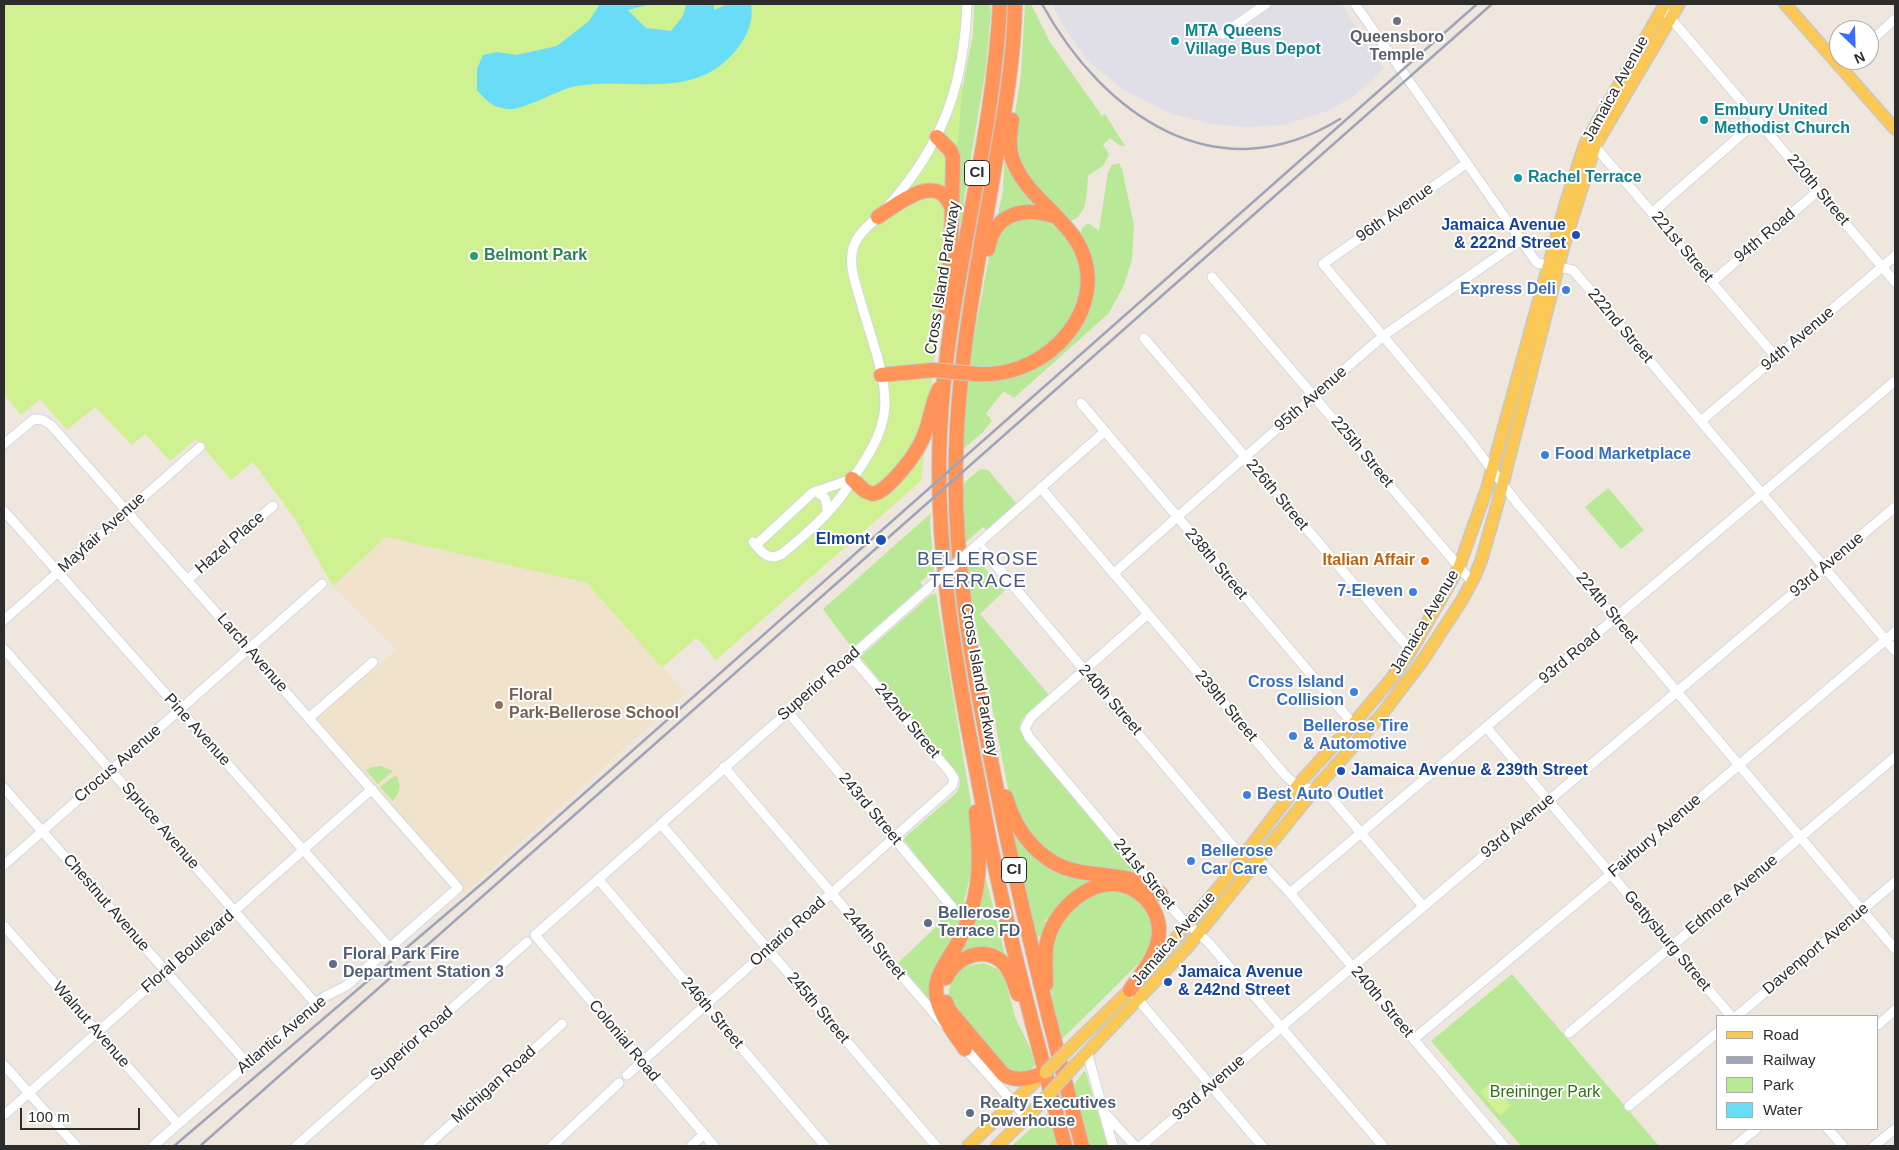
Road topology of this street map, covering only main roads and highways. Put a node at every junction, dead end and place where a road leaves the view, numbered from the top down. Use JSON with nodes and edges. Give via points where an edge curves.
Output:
{"nodes":[{"id":1,"x":1000,"y":4,"type":"edge"},
{"id":2,"x":1015,"y":4,"type":"edge"},
{"id":3,"x":1679,"y":4,"type":"edge"},
{"id":4,"x":1785,"y":4,"type":"edge"},
{"id":5,"x":1663,"y":6,"type":"edge"},
{"id":6,"x":1011,"y":66,"type":"junction"},
{"id":7,"x":1895,"y":128,"type":"edge"},
{"id":8,"x":937,"y":137,"type":"road end"},
{"id":9,"x":1591,"y":142,"type":"junction"},
{"id":10,"x":952,"y":211,"type":"junction"},
{"id":11,"x":878,"y":217,"type":"road end"},
{"id":12,"x":1057,"y":217,"type":"junction"},
{"id":13,"x":1554,"y":266,"type":"junction"},
{"id":14,"x":975,"y":280,"type":"junction"},
{"id":15,"x":948,"y":342,"type":"junction"},
{"id":16,"x":882,"y":375,"type":"road end"},
{"id":17,"x":946,"y":378,"type":"junction"},
{"id":18,"x":852,"y":479,"type":"road end"},
{"id":19,"x":984,"y":724,"type":"junction"},
{"id":20,"x":973,"y":751,"type":"junction"},
{"id":21,"x":1162,"y":894,"type":"road end"},
{"id":22,"x":1134,"y":995,"type":"junction"},
{"id":23,"x":1047,"y":1015,"type":"junction"},
{"id":24,"x":1037,"y":1038,"type":"junction"},
{"id":25,"x":965,"y":1049,"type":"road end"},
{"id":26,"x":1037,"y":1077,"type":"junction"},
{"id":27,"x":968,"y":1146,"type":"edge"},
{"id":28,"x":997,"y":1146,"type":"edge"},
{"id":29,"x":1065,"y":1146,"type":"edge"},
{"id":30,"x":1082,"y":1146,"type":"edge"}],
"edges":[{"from":1,"to":15,"type":"highway","name":"Cross Island Parkway","number":"CI","via":[[992,93]]},
{"from":2,"to":6,"type":"highway","name":"Cross Island Parkway","number":"CI"},
{"from":3,"to":9,"type":"main road","name":"Jamaica Avenue"},
{"from":4,"to":7,"type":"main road"},
{"from":5,"to":9,"type":"main road","name":"Jamaica Avenue"},
{"from":6,"to":12,"type":"highway","via":[[1010,138],[1013,160],[1022,176]]},
{"from":6,"to":14,"type":"highway","name":"Cross Island Parkway","number":"CI"},
{"from":8,"to":10,"type":"highway","via":[[953,157]]},
{"from":9,"to":13,"type":"main road","name":"Jamaica Avenue","via":[[1566,202]]},
{"from":10,"to":11,"type":"highway","via":[[945,196],[927,190]]},
{"from":10,"to":15,"type":"highway","via":[[944,310]]},
{"from":12,"to":14,"type":"highway","via":[[1027,211],[1004,220],[994,230],[987,256]]},
{"from":12,"to":16,"type":"highway","bridge":true,"via":[[1073,234],[1088,278],[1077,321],[1058,345],[1031,363],[1002,373],[933,370]]},
{"from":13,"to":22,"type":"main road","name":"Jamaica Avenue","via":[[1460,567],[1391,680],[1297,786]]},
{"from":13,"to":22,"type":"main road","name":"Jamaica Avenue","via":[[1503,485],[1472,582],[1417,668],[1360,740],[1314,790],[1199,933]]},
{"from":14,"to":19,"type":"highway","name":"Cross Island Parkway","number":"CI","via":[[962,359],[956,481],[963,596]]},
{"from":15,"to":17,"type":"highway","name":"Cross Island Parkway","number":"CI"},
{"from":17,"to":18,"type":"highway","via":[[934,397],[921,444],[899,473],[885,488],[873,494],[864,491]]},
{"from":17,"to":20,"type":"highway","name":"Cross Island Parkway","number":"CI","via":[[940,460],[942,547],[952,635]]},
{"from":19,"to":21,"type":"highway","via":[[1012,815],[1033,846],[1054,863],[1072,870],[1127,877]]},
{"from":19,"to":23,"type":"highway","name":"Cross Island Parkway","number":"CI"},
{"from":20,"to":24,"type":"highway","name":"Cross Island Parkway","number":"CI","via":[[992,853]]},
{"from":20,"to":25,"type":"highway","via":[[979,851],[977,891],[967,923],[942,968],[936,986],[942,1013]]},
{"from":22,"to":23,"type":"highway","via":[[1155,951],[1158,919],[1149,902],[1133,889],[1120,885],[1098,886],[1066,906],[1049,934],[1045,955]]},
{"from":22,"to":26,"type":"main road","name":"Jamaica Avenue","bridge":true},
{"from":22,"to":28,"type":"main road","name":"Jamaica Avenue","bridge":true,"via":[[1039,1105]]},
{"from":23,"to":30,"type":"highway","name":"Cross Island Parkway","number":"CI"},
{"from":24,"to":26,"type":"highway","via":[[1013,980],[1001,961],[975,955],[964,958],[952,968],[944,989],[950,1010],[1003,1074],[1018,1079]]},
{"from":24,"to":29,"type":"highway","name":"Cross Island Parkway","number":"CI"},
{"from":26,"to":27,"type":"main road","name":"Jamaica Avenue"}]}
